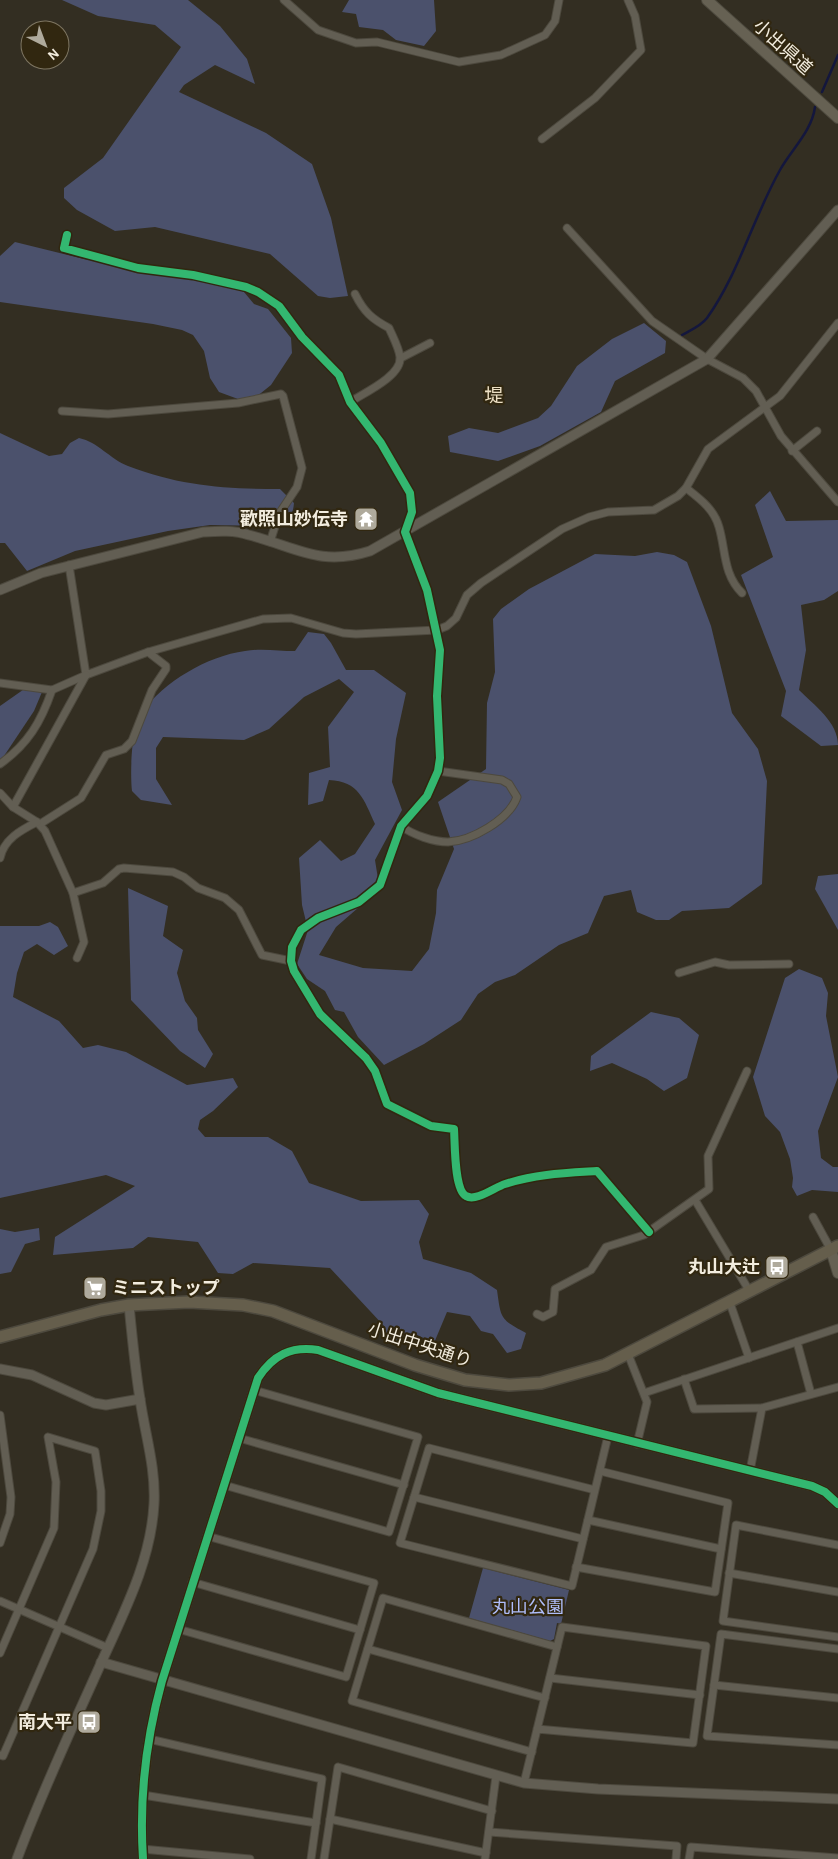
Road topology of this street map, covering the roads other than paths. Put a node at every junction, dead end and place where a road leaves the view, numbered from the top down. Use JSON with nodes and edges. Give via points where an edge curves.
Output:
{"nodes":[{"id":1,"x":284,"y":0,"type":"edge"},
{"id":2,"x":559,"y":0,"type":"edge"},
{"id":3,"x":628,"y":0,"type":"edge"},
{"id":4,"x":707,"y":0,"type":"edge"},
{"id":5,"x":838,"y":118,"type":"edge"},
{"id":6,"x":542,"y":139,"type":"dead end"},
{"id":7,"x":838,"y":210,"type":"edge"},
{"id":8,"x":567,"y":228,"type":"dead end"},
{"id":9,"x":67,"y":235,"type":"dead end"},
{"id":10,"x":355,"y":294,"type":"dead end"},
{"id":11,"x":838,"y":323,"type":"edge"},
{"id":12,"x":430,"y":343,"type":"dead end"},
{"id":13,"x":401,"y":358,"type":"junction"},
{"id":14,"x":707,"y":359,"type":"junction"},
{"id":15,"x":350,"y":402,"type":"junction"},
{"id":16,"x":764,"y":408,"type":"junction"},
{"id":17,"x":62,"y":411,"type":"dead end"},
{"id":18,"x":817,"y":431,"type":"dead end"},
{"id":19,"x":792,"y":452,"type":"junction"},
{"id":20,"x":686,"y":488,"type":"junction"},
{"id":21,"x":838,"y":502,"type":"edge"},
{"id":22,"x":404,"y":532,"type":"junction"},
{"id":23,"x":270,"y":542,"type":"junction"},
{"id":24,"x":68,"y":565,"type":"junction"},
{"id":25,"x":0,"y":590,"type":"edge"},
{"id":26,"x":742,"y":592,"type":"dead end"},
{"id":27,"x":437,"y":630,"type":"junction"},
{"id":28,"x":148,"y":652,"type":"junction"},
{"id":29,"x":86,"y":675,"type":"junction"},
{"id":30,"x":0,"y":683,"type":"edge"},
{"id":31,"x":52,"y":690,"type":"junction"},
{"id":32,"x":0,"y":764,"type":"edge"},
{"id":33,"x":438,"y":771,"type":"junction"},
{"id":34,"x":0,"y":793,"type":"edge"},
{"id":35,"x":14,"y":807,"type":"junction"},
{"id":36,"x":38,"y":823,"type":"junction"},
{"id":37,"x":401,"y":826,"type":"junction"},
{"id":38,"x":0,"y":858,"type":"edge"},
{"id":39,"x":73,"y":893,"type":"junction"},
{"id":40,"x":77,"y":958,"type":"dead end"},
{"id":41,"x":291,"y":961,"type":"junction"},
{"id":42,"x":790,"y":964,"type":"dead end"},
{"id":43,"x":679,"y":972,"type":"dead end"},
{"id":44,"x":747,"y":1071,"type":"dead end"},
{"id":45,"x":694,"y":1200,"type":"junction"},
{"id":46,"x":813,"y":1217,"type":"dead end"},
{"id":47,"x":648,"y":1232,"type":"junction"},
{"id":48,"x":834,"y":1248,"type":"edge"},
{"id":49,"x":838,"y":1274,"type":"edge"},
{"id":50,"x":750,"y":1292,"type":"junction"},
{"id":51,"x":730,"y":1302,"type":"junction"},
{"id":52,"x":129,"y":1305,"type":"junction"},
{"id":53,"x":538,"y":1314,"type":"dead end"},
{"id":54,"x":838,"y":1328,"type":"edge"},
{"id":55,"x":0,"y":1337,"type":"edge"},
{"id":56,"x":796,"y":1342,"type":"junction"},
{"id":57,"x":628,"y":1354,"type":"junction"},
{"id":58,"x":748,"y":1358,"type":"junction"},
{"id":59,"x":0,"y":1369,"type":"edge"},
{"id":60,"x":684,"y":1379,"type":"junction"},
{"id":61,"x":838,"y":1387,"type":"edge"},
{"id":62,"x":254,"y":1390,"type":"junction"},
{"id":63,"x":644,"y":1393,"type":"junction"},
{"id":64,"x":811,"y":1394,"type":"junction"},
{"id":65,"x":140,"y":1399,"type":"junction"},
{"id":66,"x":762,"y":1408,"type":"junction"},
{"id":67,"x":0,"y":1416,"type":"edge"},
{"id":68,"x":608,"y":1436,"type":"junction"},
{"id":69,"x":239,"y":1438,"type":"junction"},
{"id":70,"x":637,"y":1444,"type":"junction"},
{"id":71,"x":600,"y":1471,"type":"junction"},
{"id":72,"x":750,"y":1471,"type":"junction"},
{"id":73,"x":224,"y":1485,"type":"junction"},
{"id":74,"x":404,"y":1485,"type":"junction"},
{"id":75,"x":595,"y":1490,"type":"junction"},
{"id":76,"x":414,"y":1497,"type":"junction"},
{"id":77,"x":838,"y":1504,"type":"edge"},
{"id":78,"x":588,"y":1520,"type":"junction"},
{"id":79,"x":208,"y":1536,"type":"junction"},
{"id":80,"x":583,"y":1539,"type":"junction"},
{"id":81,"x":0,"y":1543,"type":"edge"},
{"id":82,"x":838,"y":1545,"type":"edge"},
{"id":83,"x":721,"y":1549,"type":"junction"},
{"id":84,"x":576,"y":1568,"type":"junction"},
{"id":85,"x":729,"y":1573,"type":"junction"},
{"id":86,"x":192,"y":1582,"type":"junction"},
{"id":87,"x":838,"y":1592,"type":"edge"},
{"id":88,"x":0,"y":1601,"type":"edge"},
{"id":89,"x":19,"y":1609,"type":"junction"},
{"id":90,"x":59,"y":1627,"type":"junction"},
{"id":91,"x":178,"y":1630,"type":"junction"},
{"id":92,"x":360,"y":1630,"type":"junction"},
{"id":93,"x":838,"y":1637,"type":"edge"},
{"id":94,"x":557,"y":1647,"type":"junction"},
{"id":95,"x":108,"y":1648,"type":"junction"},
{"id":96,"x":368,"y":1649,"type":"junction"},
{"id":97,"x":838,"y":1650,"type":"edge"},
{"id":98,"x":0,"y":1653,"type":"edge"},
{"id":99,"x":101,"y":1662,"type":"junction"},
{"id":100,"x":550,"y":1678,"type":"junction"},
{"id":101,"x":162,"y":1680,"type":"junction"},
{"id":102,"x":714,"y":1685,"type":"junction"},
{"id":103,"x":700,"y":1695,"type":"junction"},
{"id":104,"x":545,"y":1698,"type":"junction"},
{"id":105,"x":838,"y":1698,"type":"edge"},
{"id":106,"x":537,"y":1729,"type":"junction"},
{"id":107,"x":149,"y":1739,"type":"junction"},
{"id":108,"x":838,"y":1745,"type":"edge"},
{"id":109,"x":532,"y":1752,"type":"junction"},
{"id":110,"x":0,"y":1755,"type":"edge"},
{"id":111,"x":496,"y":1776,"type":"junction"},
{"id":112,"x":524,"y":1783,"type":"junction"},
{"id":113,"x":142,"y":1795,"type":"junction"},
{"id":114,"x":838,"y":1799,"type":"edge"},
{"id":115,"x":492,"y":1811,"type":"junction"},
{"id":116,"x":330,"y":1820,"type":"junction"},
{"id":117,"x":316,"y":1823,"type":"junction"},
{"id":118,"x":489,"y":1832,"type":"junction"},
{"id":119,"x":142,"y":1849,"type":"junction"},
{"id":120,"x":486,"y":1856,"type":"edge"},
{"id":121,"x":838,"y":1858,"type":"edge"},
{"id":122,"x":17,"y":1859,"type":"edge"},
{"id":123,"x":143,"y":1859,"type":"edge"},
{"id":124,"x":250,"y":1859,"type":"edge"},
{"id":125,"x":311,"y":1859,"type":"edge"},
{"id":126,"x":324,"y":1859,"type":"edge"},
{"id":127,"x":676,"y":1859,"type":"edge"},
{"id":128,"x":689,"y":1859,"type":"edge"}],
"edges":[{"from":1,"to":2,"type":"street","via":[[318,30],[356,43],[377,42],[459,62],[501,55],[546,35],[555,21]]},
{"from":3,"to":6,"type":"street","via":[[635,16],[641,50],[608,86]]},
{"from":4,"to":5,"type":"main road","name":"小出県道"},
{"from":7,"to":14,"type":"street"},
{"from":8,"to":14,"type":"street","via":[[652,321]]},
{"from":9,"to":15,"type":"street","via":[[64,248],[138,268],[193,275],[258,292],[286,314],[302,337],[339,375]]},
{"from":10,"to":13,"type":"street","via":[[372,319],[389,328]]},
{"from":11,"to":16,"type":"street","via":[[780,396]]},
{"from":12,"to":13,"type":"street"},
{"from":13,"to":15,"type":"street","via":[[390,377]]},
{"from":14,"to":16,"type":"street","via":[[743,378],[756,391]]},
{"from":14,"to":22,"type":"street"},
{"from":15,"to":22,"type":"street","via":[[381,442],[410,493],[412,512]]},
{"from":16,"to":19,"type":"street"},
{"from":16,"to":20,"type":"street","via":[[708,449]]},
{"from":17,"to":23,"type":"street","via":[[108,414],[238,403],[281,394],[302,468],[297,487],[279,514]]},
{"from":18,"to":19,"type":"street"},
{"from":19,"to":21,"type":"street"},
{"from":20,"to":26,"type":"street","via":[[711,511],[718,526],[728,572]]},
{"from":20,"to":27,"type":"street","via":[[654,510],[608,512],[562,529],[481,583],[468,595],[452,622]]},
{"from":22,"to":23,"type":"street","via":[[370,551],[342,558],[310,555]]},
{"from":22,"to":27,"type":"street","via":[[427,590]]},
{"from":23,"to":24,"type":"street","via":[[228,531],[203,532]]},
{"from":24,"to":25,"type":"street"},
{"from":24,"to":29,"type":"street"},
{"from":27,"to":28,"type":"street","via":[[343,633],[278,617]]},
{"from":27,"to":33,"type":"street","via":[[441,662],[437,696]]},
{"from":28,"to":29,"type":"street"},
{"from":28,"to":36,"type":"street","via":[[166,669],[152,690],[132,741],[124,749],[106,755],[81,798]]},
{"from":29,"to":31,"type":"street"},
{"from":29,"to":35,"type":"street"},
{"from":30,"to":31,"type":"street"},
{"from":31,"to":32,"type":"street","via":[[37,728]]},
{"from":33,"to":37,"type":"street","via":[[428,796]]},
{"from":33,"to":37,"type":"street","via":[[502,780],[514,790],[515,803],[504,816],[484,829],[449,842],[415,834]]},
{"from":34,"to":35,"type":"street"},
{"from":35,"to":36,"type":"street"},
{"from":36,"to":38,"type":"street","via":[[21,830],[8,841]]},
{"from":36,"to":39,"type":"street","via":[[56,852]]},
{"from":37,"to":41,"type":"street","via":[[380,885],[359,902],[318,918],[301,930],[292,947]]},
{"from":39,"to":40,"type":"street","via":[[84,942]]},
{"from":39,"to":41,"type":"street","via":[[103,883],[119,869],[173,872],[233,904],[262,955]]},
{"from":41,"to":47,"type":"street","via":[[320,1014],[366,1058],[375,1071],[387,1104],[431,1126],[454,1129],[459,1189],[466,1196],[473,1198],[540,1174],[597,1171]]},
{"from":42,"to":43,"type":"street","via":[[729,965],[715,962]]},
{"from":44,"to":45,"type":"street","via":[[708,1156],[709,1189]]},
{"from":45,"to":47,"type":"street"},
{"from":45,"to":50,"type":"street"},
{"from":46,"to":48,"type":"street"},
{"from":47,"to":53,"type":"street","via":[[606,1247],[591,1270],[555,1289],[553,1312],[543,1317]]},
{"from":48,"to":49,"type":"main road"},
{"from":48,"to":50,"type":"main road","name":"小出中央通り"},
{"from":50,"to":51,"type":"main road","name":"小出中央通り"},
{"from":51,"to":57,"type":"main road","name":"小出中央通り"},
{"from":51,"to":58,"type":"street"},
{"from":52,"to":55,"type":"main road","name":"小出中央通り"},
{"from":52,"to":57,"type":"main road","name":"小出中央通り","via":[[189,1302],[251,1306],[273,1311],[415,1365],[465,1380],[510,1385],[541,1383],[578,1375]]},
{"from":52,"to":65,"type":"street"},
{"from":54,"to":56,"type":"street"},
{"from":56,"to":58,"type":"street"},
{"from":56,"to":64,"type":"street"},
{"from":57,"to":63,"type":"street"},
{"from":58,"to":60,"type":"street"},
{"from":59,"to":65,"type":"street","via":[[32,1375],[94,1403],[106,1405]]},
{"from":60,"to":63,"type":"street"},
{"from":60,"to":66,"type":"street","via":[[694,1409]]},
{"from":61,"to":64,"type":"street"},
{"from":62,"to":68,"type":"street","via":[[265,1367],[276,1357],[303,1348],[318,1350],[438,1393]]},
{"from":62,"to":69,"type":"street"},
{"from":62,"to":74,"type":"street","via":[[418,1437]]},
{"from":63,"to":70,"type":"street","via":[[647,1402]]},
{"from":64,"to":66,"type":"street"},
{"from":65,"to":95,"type":"street","via":[[154,1474],[152,1531],[146,1555]]},
{"from":66,"to":72,"type":"street"},
{"from":67,"to":81,"type":"street","via":[[11,1497],[10,1514]]},
{"from":68,"to":70,"type":"street"},
{"from":68,"to":71,"type":"street"},
{"from":69,"to":73,"type":"street"},
{"from":69,"to":74,"type":"street"},
{"from":70,"to":72,"type":"street"},
{"from":71,"to":75,"type":"street"},
{"from":71,"to":83,"type":"street","via":[[728,1503]]},
{"from":72,"to":77,"type":"street","via":[[812,1486]]},
{"from":73,"to":74,"type":"street","via":[[389,1532]]},
{"from":73,"to":79,"type":"street"},
{"from":75,"to":76,"type":"street","via":[[429,1448]]},
{"from":75,"to":78,"type":"street"},
{"from":76,"to":80,"type":"street"},
{"from":76,"to":84,"type":"street","via":[[400,1543],[572,1586]]},
{"from":78,"to":80,"type":"street"},
{"from":78,"to":83,"type":"street"},
{"from":79,"to":86,"type":"street"},
{"from":79,"to":92,"type":"street","via":[[374,1583]]},
{"from":80,"to":84,"type":"street"},
{"from":82,"to":85,"type":"street","via":[[736,1524]]},
{"from":83,"to":84,"type":"street","via":[[715,1592]]},
{"from":85,"to":87,"type":"street"},
{"from":85,"to":93,"type":"street","via":[[723,1621]]},
{"from":86,"to":91,"type":"street"},
{"from":86,"to":92,"type":"street"},
{"from":88,"to":89,"type":"street"},
{"from":89,"to":90,"type":"street"},
{"from":89,"to":90,"type":"street","via":[[54,1528],[56,1482],[48,1437],[95,1452],[101,1491],[98,1531],[86,1568]]},
{"from":89,"to":98,"type":"street"},
{"from":90,"to":95,"type":"street"},
{"from":90,"to":110,"type":"street","via":[[3,1756]]},
{"from":91,"to":92,"type":"street","via":[[346,1677]]},
{"from":91,"to":101,"type":"street"},
{"from":94,"to":96,"type":"street","via":[[383,1598]]},
{"from":94,"to":100,"type":"street"},
{"from":94,"to":103,"type":"street","via":[[562,1627],[706,1646]]},
{"from":95,"to":99,"type":"street"},
{"from":96,"to":104,"type":"street"},
{"from":96,"to":109,"type":"street","via":[[352,1700]]},
{"from":97,"to":102,"type":"street","via":[[722,1634]]},
{"from":99,"to":101,"type":"street"},
{"from":99,"to":122,"type":"street"},
{"from":100,"to":103,"type":"street"},
{"from":100,"to":104,"type":"street"},
{"from":101,"to":107,"type":"street"},
{"from":101,"to":111,"type":"street"},
{"from":102,"to":105,"type":"street"},
{"from":102,"to":108,"type":"street","via":[[707,1736]]},
{"from":103,"to":106,"type":"street","via":[[693,1743]]},
{"from":104,"to":106,"type":"street"},
{"from":106,"to":109,"type":"street"},
{"from":107,"to":113,"type":"street"},
{"from":107,"to":117,"type":"street","via":[[322,1779]]},
{"from":109,"to":112,"type":"street"},
{"from":111,"to":112,"type":"street"},
{"from":111,"to":115,"type":"street"},
{"from":112,"to":114,"type":"street"},
{"from":113,"to":117,"type":"street"},
{"from":113,"to":119,"type":"street"},
{"from":115,"to":116,"type":"street","via":[[338,1767]]},
{"from":115,"to":118,"type":"street"},
{"from":116,"to":120,"type":"street"},
{"from":116,"to":126,"type":"street"},
{"from":117,"to":125,"type":"street"},
{"from":118,"to":120,"type":"street"},
{"from":118,"to":127,"type":"street","via":[[677,1846]]},
{"from":119,"to":123,"type":"street"},
{"from":119,"to":124,"type":"street"},
{"from":121,"to":128,"type":"street","via":[[691,1847]]}]}
